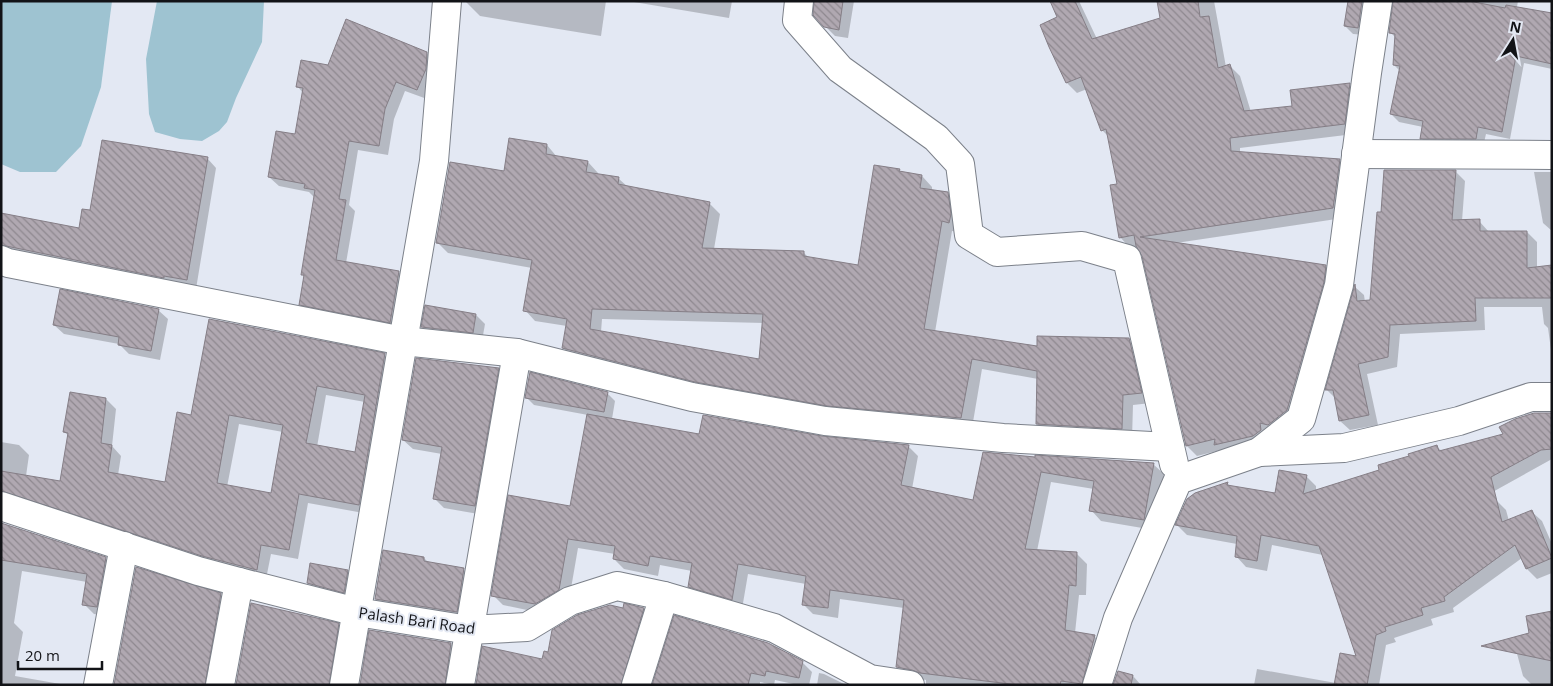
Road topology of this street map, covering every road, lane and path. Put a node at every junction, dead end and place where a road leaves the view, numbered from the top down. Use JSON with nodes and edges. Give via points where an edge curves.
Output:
{"nodes":[{"id":1,"x":446,"y":1,"type":"edge"},
{"id":2,"x":800,"y":1,"type":"edge"},
{"id":3,"x":1378,"y":1,"type":"edge"},
{"id":4,"x":1356,"y":154,"type":"junction"},
{"id":5,"x":1552,"y":155,"type":"edge"},
{"id":6,"x":1,"y":260,"type":"edge"},
{"id":7,"x":403,"y":341,"type":"junction"},
{"id":8,"x":518,"y":354,"type":"junction"},
{"id":9,"x":1552,"y":397,"type":"edge"},
{"id":10,"x":1170,"y":447,"type":"junction"},
{"id":11,"x":1258,"y":452,"type":"junction"},
{"id":12,"x":1178,"y":480,"type":"junction"},
{"id":13,"x":1,"y":506,"type":"edge"},
{"id":14,"x":124,"y":546,"type":"junction"},
{"id":15,"x":239,"y":582,"type":"junction"},
{"id":16,"x":664,"y":596,"type":"junction"},
{"id":17,"x":357,"y":612,"type":"junction"},
{"id":18,"x":469,"y":630,"type":"junction"},
{"id":19,"x":98,"y":685,"type":"edge"},
{"id":20,"x":220,"y":685,"type":"edge"},
{"id":21,"x":344,"y":685,"type":"edge"},
{"id":22,"x":460,"y":685,"type":"edge"},
{"id":23,"x":636,"y":685,"type":"edge"},
{"id":24,"x":910,"y":685,"type":"edge"},
{"id":25,"x":1097,"y":685,"type":"edge"}],
"edges":[{"from":1,"to":7,"type":"street","via":[[434,161]]},
{"from":2,"to":10,"type":"street","via":[[797,20],[840,69],[936,138],[960,164],[969,235],[997,252],[1082,246],[1127,259]]},
{"from":3,"to":4,"type":"street"},
{"from":4,"to":5,"type":"street"},
{"from":4,"to":11,"type":"street","via":[[1339,285],[1301,419]]},
{"from":6,"to":7,"type":"street"},
{"from":7,"to":8,"type":"street"},
{"from":7,"to":17,"type":"street"},
{"from":8,"to":10,"type":"street","via":[[692,397],[824,421],[1004,438]]},
{"from":8,"to":18,"type":"street"},
{"from":9,"to":11,"type":"street","via":[[1531,398],[1459,421],[1344,448]]},
{"from":10,"to":12,"type":"street"},
{"from":11,"to":12,"type":"street"},
{"from":12,"to":25,"type":"street","via":[[1118,618]]},
{"from":13,"to":14,"type":"street","name":"Palash Bari Road"},
{"from":14,"to":15,"type":"street","name":"Palash Bari Road"},
{"from":14,"to":19,"type":"street"},
{"from":15,"to":17,"type":"street","name":"Palash Bari Road"},
{"from":15,"to":20,"type":"street"},
{"from":16,"to":18,"type":"street","name":"Palash Bari Road","via":[[617,586],[570,601],[527,627]]},
{"from":16,"to":23,"type":"street"},
{"from":16,"to":24,"type":"street","name":"Palash Bari Road","via":[[774,628],[870,679]]},
{"from":17,"to":18,"type":"street","name":"Palash Bari Road"},
{"from":17,"to":21,"type":"street"},
{"from":18,"to":22,"type":"street"}]}
